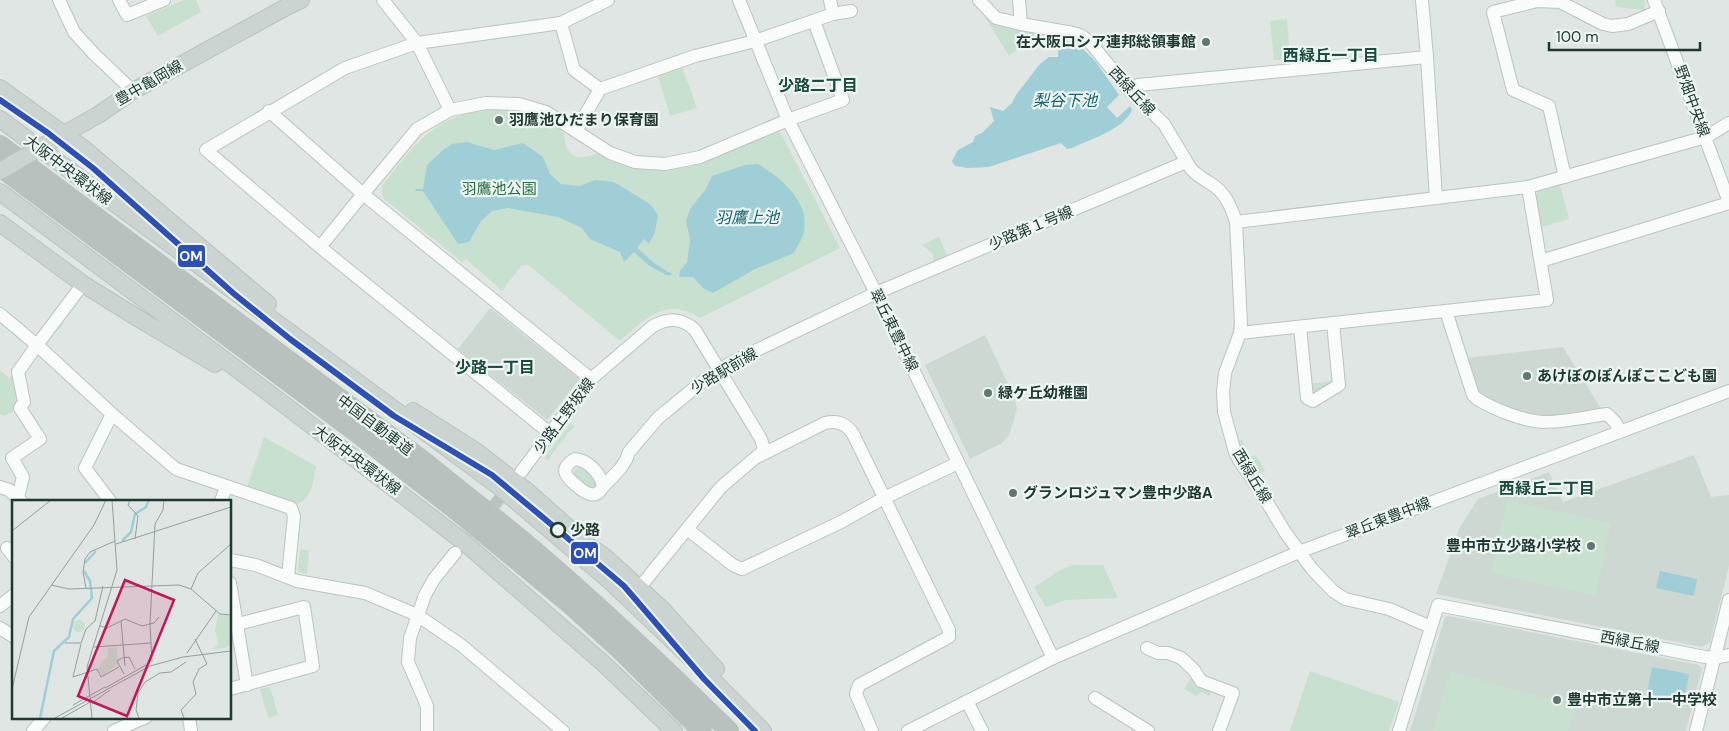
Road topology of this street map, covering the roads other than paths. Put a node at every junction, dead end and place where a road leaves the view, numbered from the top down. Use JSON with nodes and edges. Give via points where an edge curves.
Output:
{"nodes":[{"id":1,"x":59,"y":0,"type":"edge"},
{"id":2,"x":119,"y":0,"type":"edge"},
{"id":3,"x":164,"y":0,"type":"edge"},
{"id":4,"x":301,"y":0,"type":"edge"},
{"id":5,"x":383,"y":0,"type":"edge"},
{"id":6,"x":608,"y":0,"type":"edge"},
{"id":7,"x":739,"y":0,"type":"edge"},
{"id":8,"x":830,"y":0,"type":"edge"},
{"id":9,"x":979,"y":0,"type":"edge"},
{"id":10,"x":1018,"y":0,"type":"edge"},
{"id":11,"x":1422,"y":0,"type":"edge"},
{"id":12,"x":1656,"y":6,"type":"edge"},
{"id":13,"x":851,"y":11,"type":"dead end"},
{"id":14,"x":833,"y":14,"type":"junction"},
{"id":15,"x":814,"y":21,"type":"junction"},
{"id":16,"x":561,"y":24,"type":"junction"},
{"id":17,"x":1021,"y":24,"type":"junction"},
{"id":18,"x":755,"y":41,"type":"junction"},
{"id":19,"x":417,"y":43,"type":"junction"},
{"id":20,"x":1427,"y":58,"type":"junction"},
{"id":21,"x":0,"y":88,"type":"edge"},
{"id":22,"x":600,"y":89,"type":"junction"},
{"id":23,"x":1128,"y":89,"type":"junction"},
{"id":24,"x":133,"y":91,"type":"junction"},
{"id":25,"x":450,"y":110,"type":"junction"},
{"id":26,"x":269,"y":111,"type":"junction"},
{"id":27,"x":0,"y":119,"type":"edge"},
{"id":28,"x":788,"y":120,"type":"junction"},
{"id":29,"x":1729,"y":123,"type":"edge"},
{"id":30,"x":576,"y":132,"type":"junction"},
{"id":31,"x":60,"y":136,"type":"junction"},
{"id":32,"x":1706,"y":137,"type":"junction"},
{"id":33,"x":0,"y":144,"type":"edge"},
{"id":34,"x":1186,"y":162,"type":"junction"},
{"id":35,"x":0,"y":169,"type":"edge"},
{"id":36,"x":1565,"y":177,"type":"junction"},
{"id":37,"x":1528,"y":187,"type":"junction"},
{"id":38,"x":0,"y":192,"type":"edge"},
{"id":39,"x":363,"y":194,"type":"junction"},
{"id":40,"x":1436,"y":198,"type":"junction"},
{"id":41,"x":1729,"y":203,"type":"edge"},
{"id":42,"x":1236,"y":222,"type":"junction"},
{"id":43,"x":0,"y":223,"type":"edge"},
{"id":44,"x":320,"y":247,"type":"junction"},
{"id":45,"x":1541,"y":261,"type":"junction"},
{"id":46,"x":83,"y":284,"type":"junction"},
{"id":47,"x":876,"y":293,"type":"junction"},
{"id":48,"x":1446,"y":311,"type":"junction"},
{"id":49,"x":0,"y":314,"type":"edge"},
{"id":50,"x":1333,"y":323,"type":"junction"},
{"id":51,"x":1300,"y":327,"type":"junction"},
{"id":52,"x":1240,"y":333,"type":"junction"},
{"id":53,"x":37,"y":345,"type":"junction"},
{"id":54,"x":340,"y":370,"type":"junction"},
{"id":55,"x":720,"y":370,"type":"junction"},
{"id":56,"x":591,"y":379,"type":"junction"},
{"id":57,"x":368,"y":390,"type":"junction"},
{"id":58,"x":1729,"y":391,"type":"edge"},
{"id":59,"x":286,"y":406,"type":"junction"},
{"id":60,"x":112,"y":414,"type":"junction"},
{"id":61,"x":1620,"y":431,"type":"junction"},
{"id":62,"x":551,"y":434,"type":"junction"},
{"id":63,"x":629,"y":452,"type":"junction"},
{"id":64,"x":759,"y":456,"type":"junction"},
{"id":65,"x":958,"y":464,"type":"junction"},
{"id":66,"x":596,"y":471,"type":"junction"},
{"id":67,"x":521,"y":472,"type":"dead end"},
{"id":68,"x":0,"y":486,"type":"edge"},
{"id":69,"x":226,"y":487,"type":"junction"},
{"id":70,"x":602,"y":488,"type":"junction"},
{"id":71,"x":884,"y":498,"type":"junction"},
{"id":72,"x":20,"y":499,"type":"edge"},
{"id":73,"x":109,"y":500,"type":"edge"},
{"id":74,"x":221,"y":500,"type":"edge"},
{"id":75,"x":687,"y":529,"type":"junction"},
{"id":76,"x":1299,"y":552,"type":"junction"},
{"id":77,"x":455,"y":553,"type":"dead end"},
{"id":78,"x":231,"y":560,"type":"edge"},
{"id":79,"x":288,"y":577,"type":"junction"},
{"id":80,"x":640,"y":587,"type":"junction"},
{"id":81,"x":231,"y":594,"type":"edge"},
{"id":82,"x":12,"y":597,"type":"edge"},
{"id":83,"x":1729,"y":600,"type":"edge"},
{"id":84,"x":0,"y":606,"type":"edge"},
{"id":85,"x":417,"y":616,"type":"junction"},
{"id":86,"x":234,"y":625,"type":"edge"},
{"id":87,"x":1431,"y":627,"type":"junction"},
{"id":88,"x":0,"y":628,"type":"edge"},
{"id":89,"x":12,"y":636,"type":"edge"},
{"id":90,"x":1147,"y":648,"type":"dead end"},
{"id":91,"x":1729,"y":655,"type":"edge"},
{"id":92,"x":1053,"y":658,"type":"junction"},
{"id":93,"x":1715,"y":658,"type":"junction"},
{"id":94,"x":247,"y":685,"type":"junction"},
{"id":95,"x":231,"y":690,"type":"edge"},
{"id":96,"x":1095,"y":698,"type":"dead end"},
{"id":97,"x":967,"y":701,"type":"junction"},
{"id":98,"x":44,"y":718,"type":"edge"},
{"id":99,"x":144,"y":718,"type":"edge"},
{"id":100,"x":189,"y":718,"type":"edge"},
{"id":101,"x":33,"y":731,"type":"edge"},
{"id":102,"x":114,"y":731,"type":"edge"},
{"id":103,"x":191,"y":731,"type":"edge"},
{"id":104,"x":426,"y":731,"type":"edge"},
{"id":105,"x":563,"y":731,"type":"edge"},
{"id":106,"x":674,"y":731,"type":"edge"},
{"id":107,"x":702,"y":731,"type":"edge"},
{"id":108,"x":729,"y":731,"type":"edge"},
{"id":109,"x":763,"y":731,"type":"edge"},
{"id":110,"x":771,"y":731,"type":"edge"},
{"id":111,"x":872,"y":731,"type":"edge"},
{"id":112,"x":908,"y":731,"type":"edge"},
{"id":113,"x":982,"y":731,"type":"edge"},
{"id":114,"x":1148,"y":731,"type":"edge"},
{"id":115,"x":1219,"y":731,"type":"edge"},
{"id":116,"x":1400,"y":731,"type":"edge"},
{"id":117,"x":1696,"y":731,"type":"edge"}],
"edges":[{"from":1,"to":24,"type":"street","via":[[74,32]]},
{"from":2,"to":3,"type":"street","via":[[127,15]]},
{"from":4,"to":24,"type":"main road","name":"豊中亀岡線"},
{"from":5,"to":19,"type":"street"},
{"from":6,"to":16,"type":"street"},
{"from":7,"to":18,"type":"street","name":"翠丘東豊中線"},
{"from":8,"to":14,"type":"street"},
{"from":9,"to":17,"type":"street","name":"西緑丘線","via":[[996,18]]},
{"from":10,"to":17,"type":"street"},
{"from":11,"to":20,"type":"street"},
{"from":12,"to":32,"type":"street","name":"野畑中央線"},
{"from":12,"to":36,"type":"street","via":[[1628,24],[1612,26],[1560,2],[1538,1],[1493,12],[1513,90],[1549,106]]},
{"from":13,"to":14,"type":"street"},
{"from":14,"to":15,"type":"street"},
{"from":15,"to":18,"type":"street"},
{"from":15,"to":28,"type":"street","via":[[843,100]]},
{"from":16,"to":19,"type":"street"},
{"from":16,"to":22,"type":"street","via":[[574,70]]},
{"from":17,"to":23,"type":"street","name":"西緑丘線","via":[[1084,38]]},
{"from":18,"to":22,"type":"street","via":[[696,56]]},
{"from":18,"to":28,"type":"street","name":"翠丘東豊中線"},
{"from":19,"to":25,"type":"street"},
{"from":19,"to":26,"type":"street","via":[[345,68]]},
{"from":20,"to":23,"type":"street","via":[[1148,84]]},
{"from":20,"to":40,"type":"street"},
{"from":21,"to":31,"type":"main road"},
{"from":22,"to":30,"type":"street"},
{"from":23,"to":34,"type":"street","name":"西緑丘線","via":[[1164,124]]},
{"from":24,"to":31,"type":"main road","name":"豊中亀岡線"},
{"from":25,"to":30,"type":"street","via":[[486,103],[519,104],[546,112]]},
{"from":25,"to":39,"type":"street","via":[[417,129]]},
{"from":26,"to":39,"type":"street"},
{"from":26,"to":44,"type":"street","via":[[206,150]]},
{"from":27,"to":54,"type":"main road","name":"大阪中央環状線"},
{"from":28,"to":30,"type":"street","via":[[700,157],[665,164],[635,162],[618,156]]},
{"from":28,"to":47,"type":"street","name":"翠丘東豊中線"},
{"from":29,"to":32,"type":"street"},
{"from":31,"to":35,"type":"main road","name":"豊中亀岡線","bridge":true},
{"from":31,"to":54,"type":"main road","via":[[83,148],[278,311]]},
{"from":32,"to":36,"type":"street"},
{"from":32,"to":41,"type":"street","name":"野畑中央線"},
{"from":33,"to":108,"type":"highway","name":"中国自動車道","via":[[486,510],[632,636]]},
{"from":34,"to":42,"type":"street","name":"西緑丘線","via":[[1196,175],[1224,195]]},
{"from":34,"to":47,"type":"street","name":"少路第１号線"},
{"from":35,"to":107,"type":"highway","name":"中国自動車道","via":[[361,436],[457,511],[578,612]]},
{"from":36,"to":37,"type":"street"},
{"from":37,"to":40,"type":"street"},
{"from":37,"to":45,"type":"street"},
{"from":38,"to":59,"type":"main road","name":"大阪中央環状線"},
{"from":39,"to":44,"type":"street"},
{"from":39,"to":56,"type":"street"},
{"from":40,"to":42,"type":"street"},
{"from":41,"to":45,"type":"street"},
{"from":42,"to":52,"type":"street","name":"西緑丘線"},
{"from":43,"to":46,"type":"main road"},
{"from":44,"to":62,"type":"street"},
{"from":45,"to":48,"type":"street","via":[[1547,300]]},
{"from":46,"to":53,"type":"street"},
{"from":46,"to":59,"type":"main road"},
{"from":47,"to":55,"type":"street","name":"少路駅前線"},
{"from":47,"to":65,"type":"street","name":"翠丘東豊中線"},
{"from":48,"to":50,"type":"street"},
{"from":48,"to":61,"type":"street","via":[[1476,398],[1510,413],[1545,422],[1607,414]]},
{"from":49,"to":53,"type":"street"},
{"from":50,"to":51,"type":"street"},
{"from":50,"to":51,"type":"street","via":[[1338,385],[1313,401],[1307,398]]},
{"from":51,"to":52,"type":"street"},
{"from":52,"to":76,"type":"street","name":"西緑丘線","via":[[1224,382],[1223,401],[1230,438],[1239,460]]},
{"from":53,"to":60,"type":"street"},
{"from":53,"to":72,"type":"street","via":[[18,372],[24,402],[20,408],[40,439],[12,458],[23,477]]},
{"from":54,"to":57,"type":"main road","name":"大阪中央環状線"},
{"from":55,"to":56,"type":"street","name":"少路上野坂線","via":[[695,330],[670,319],[653,326]]},
{"from":55,"to":63,"type":"street","name":"少路駅前線","via":[[669,407]]},
{"from":55,"to":64,"type":"street","name":"少路上野坂線","via":[[763,442],[764,448]]},
{"from":56,"to":62,"type":"street","name":"少路上野坂線"},
{"from":57,"to":80,"type":"main road","via":[[403,404],[476,451]]},
{"from":57,"to":109,"type":"main road","name":"大阪中央環状線","via":[[491,480],[612,583]]},
{"from":58,"to":61,"type":"street","name":"翠丘東豊中線"},
{"from":59,"to":106,"type":"main road","name":"大阪中央環状線","via":[[490,564],[604,664]]},
{"from":60,"to":69,"type":"street","via":[[176,468]]},
{"from":60,"to":73,"type":"street","via":[[85,468]]},
{"from":61,"to":76,"type":"street","name":"翠丘東豊中線"},
{"from":62,"to":67,"type":"street","name":"少路上野坂線"},
{"from":63,"to":66,"type":"street","via":[[608,472]]},
{"from":63,"to":70,"type":"street","name":"少路駅前線"},
{"from":64,"to":71,"type":"street","via":[[825,423],[842,424],[854,436]]},
{"from":64,"to":75,"type":"street","via":[[721,487]]},
{"from":65,"to":71,"type":"street"},
{"from":65,"to":92,"type":"street","name":"翠丘東豊中線"},
{"from":66,"to":70,"type":"street"},
{"from":66,"to":70,"type":"street","via":[[577,459],[570,462],[565,470],[569,480],[587,494],[596,494]]},
{"from":68,"to":72,"type":"street"},
{"from":69,"to":74,"type":"street"},
{"from":69,"to":79,"type":"street","via":[[291,508],[294,516]]},
{"from":71,"to":75,"type":"street","via":[[742,569]]},
{"from":71,"to":111,"type":"street","via":[[949,630],[949,637],[859,685],[856,694]]},
{"from":75,"to":80,"type":"street"},
{"from":76,"to":87,"type":"street","name":"西緑丘線","via":[[1333,591],[1345,599],[1389,609]]},
{"from":76,"to":92,"type":"street","name":"翠丘東豊中線"},
{"from":77,"to":85,"type":"street","via":[[429,588]]},
{"from":78,"to":79,"type":"street"},
{"from":79,"to":85,"type":"street","via":[[366,593]]},
{"from":80,"to":110,"type":"main road","via":[[744,697]]},
{"from":81,"to":86,"type":"street"},
{"from":82,"to":84,"type":"street"},
{"from":83,"to":93,"type":"street"},
{"from":85,"to":104,"type":"street","via":[[410,638],[408,662],[427,706]]},
{"from":85,"to":105,"type":"street","via":[[461,645]]},
{"from":86,"to":94,"type":"street"},
{"from":86,"to":94,"type":"street","via":[[304,607],[312,666]]},
{"from":87,"to":93,"type":"street","name":"西緑丘線","via":[[1438,605]]},
{"from":87,"to":116,"type":"street"},
{"from":88,"to":89,"type":"street"},
{"from":90,"to":115,"type":"street","via":[[1181,658],[1201,681],[1233,693]]},
{"from":91,"to":93,"type":"street","name":"西緑丘線"},
{"from":92,"to":97,"type":"street","name":"翠丘東豊中線"},
{"from":93,"to":117,"type":"street"},
{"from":94,"to":95,"type":"street"},
{"from":96,"to":114,"type":"street"},
{"from":97,"to":112,"type":"street","name":"翠丘東豊中線"},
{"from":97,"to":113,"type":"street"},
{"from":98,"to":101,"type":"street"},
{"from":99,"to":102,"type":"street"},
{"from":100,"to":103,"type":"street"}]}
